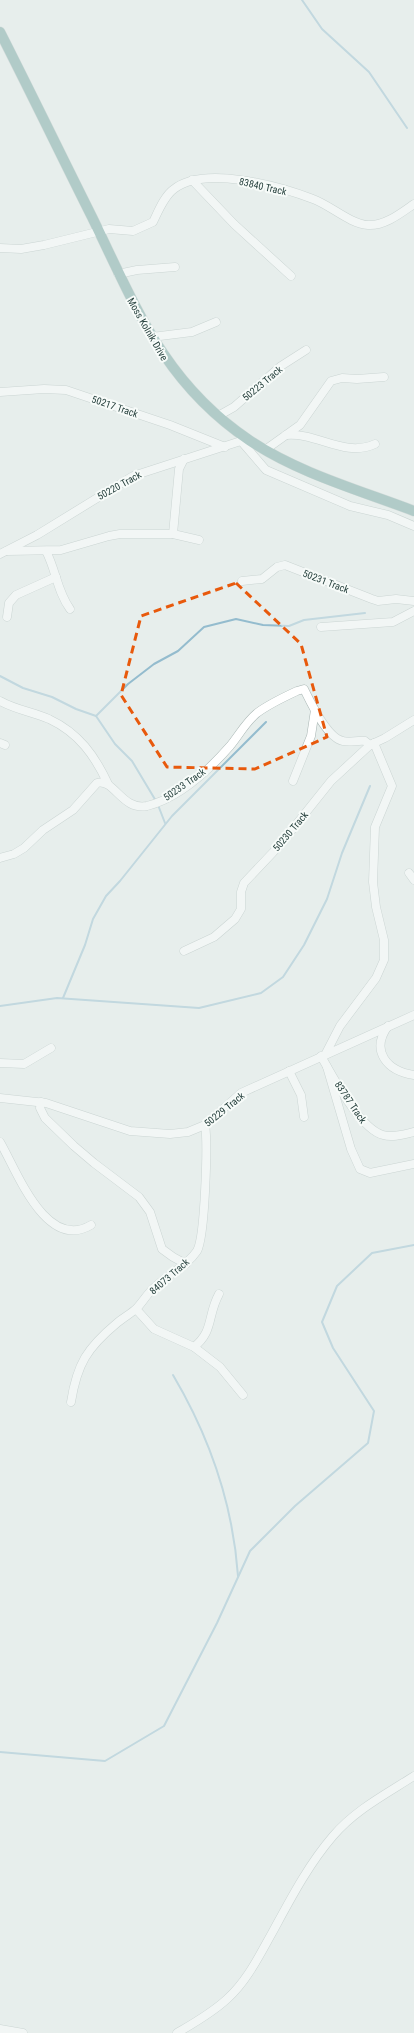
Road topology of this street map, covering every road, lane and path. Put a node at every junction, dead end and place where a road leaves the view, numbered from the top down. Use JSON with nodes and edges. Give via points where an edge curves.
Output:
{"nodes":[{"id":1,"x":0,"y":32,"type":"edge"},
{"id":2,"x":192,"y":180,"type":"junction"},
{"id":3,"x":414,"y":204,"type":"edge"},
{"id":4,"x":99,"y":232,"type":"junction"},
{"id":5,"x":0,"y":248,"type":"edge"},
{"id":6,"x":175,"y":267,"type":"dead end"},
{"id":7,"x":118,"y":274,"type":"junction"},
{"id":8,"x":291,"y":276,"type":"dead end"},
{"id":9,"x":216,"y":322,"type":"dead end"},
{"id":10,"x":152,"y":337,"type":"junction"},
{"id":11,"x":306,"y":350,"type":"dead end"},
{"id":12,"x":384,"y":377,"type":"dead end"},
{"id":13,"x":0,"y":392,"type":"edge"},
{"id":14,"x":218,"y":416,"type":"junction"},
{"id":15,"x":286,"y":435,"type":"junction"},
{"id":16,"x":244,"y":440,"type":"junction"},
{"id":17,"x":375,"y":444,"type":"dead end"},
{"id":18,"x":225,"y":447,"type":"junction"},
{"id":19,"x":264,"y":450,"type":"junction"},
{"id":20,"x":184,"y":459,"type":"junction"},
{"id":21,"x":414,"y":511,"type":"edge"},
{"id":22,"x":414,"y":526,"type":"edge"},
{"id":23,"x":173,"y":534,"type":"junction"},
{"id":24,"x":199,"y":540,"type":"dead end"},
{"id":25,"x":46,"y":550,"type":"junction"},
{"id":26,"x":3,"y":552,"type":"edge"},
{"id":27,"x":56,"y":577,"type":"junction"},
{"id":28,"x":242,"y":581,"type":"dead end"},
{"id":29,"x":414,"y":601,"type":"edge"},
{"id":30,"x":70,"y":609,"type":"dead end"},
{"id":31,"x":414,"y":611,"type":"edge"},
{"id":32,"x":7,"y":617,"type":"dead end"},
{"id":33,"x":321,"y":627,"type":"dead end"},
{"id":34,"x":0,"y":701,"type":"edge"},
{"id":35,"x":315,"y":710,"type":"junction"},
{"id":36,"x":414,"y":720,"type":"edge"},
{"id":37,"x":372,"y":744,"type":"junction"},
{"id":38,"x":293,"y":781,"type":"dead end"},
{"id":39,"x":108,"y":784,"type":"junction"},
{"id":40,"x":0,"y":858,"type":"edge"},
{"id":41,"x":409,"y":873,"type":"dead end"},
{"id":42,"x":414,"y":880,"type":"edge"},
{"id":43,"x":184,"y":951,"type":"dead end"},
{"id":44,"x":414,"y":1015,"type":"edge"},
{"id":45,"x":388,"y":1026,"type":"junction"},
{"id":46,"x":51,"y":1048,"type":"dead end"},
{"id":47,"x":323,"y":1055,"type":"junction"},
{"id":48,"x":0,"y":1063,"type":"edge"},
{"id":49,"x":327,"y":1067,"type":"junction"},
{"id":50,"x":289,"y":1071,"type":"junction"},
{"id":51,"x":414,"y":1075,"type":"edge"},
{"id":52,"x":0,"y":1098,"type":"edge"},
{"id":53,"x":41,"y":1102,"type":"junction"},
{"id":54,"x":304,"y":1117,"type":"dead end"},
{"id":55,"x":205,"y":1125,"type":"junction"},
{"id":56,"x":414,"y":1132,"type":"edge"},
{"id":57,"x":0,"y":1142,"type":"edge"},
{"id":58,"x":414,"y":1164,"type":"edge"},
{"id":59,"x":91,"y":1224,"type":"dead end"},
{"id":60,"x":186,"y":1264,"type":"junction"},
{"id":61,"x":218,"y":1294,"type":"dead end"},
{"id":62,"x":136,"y":1309,"type":"junction"},
{"id":63,"x":194,"y":1347,"type":"junction"},
{"id":64,"x":243,"y":1395,"type":"dead end"},
{"id":65,"x":71,"y":1402,"type":"dead end"},
{"id":66,"x":414,"y":1776,"type":"edge"},
{"id":67,"x":0,"y":2029,"type":"edge"},
{"id":68,"x":22,"y":2033,"type":"edge"},
{"id":69,"x":177,"y":2033,"type":"edge"}],
"edges":[{"from":1,"to":4,"type":"main road","name":"Moss Kolnik Drive"},
{"from":2,"to":3,"type":"street","name":"83840 Track","via":[[230,179],[254,182],[313,199],[351,219],[369,225],[390,220]]},
{"from":2,"to":4,"type":"street","name":"83840 Track","via":[[173,189],[153,222],[133,231],[109,229]]},
{"from":2,"to":8,"type":"street","via":[[234,224]]},
{"from":4,"to":5,"type":"street","name":"83840 Track","via":[[21,249]]},
{"from":4,"to":7,"type":"main road","name":"Moss Kolnik Drive"},
{"from":6,"to":7,"type":"street"},
{"from":7,"to":10,"type":"main road","name":"Moss Kolnik Drive"},
{"from":9,"to":10,"type":"street","via":[[192,332]]},
{"from":10,"to":14,"type":"main road","name":"Moss Kolnik Drive","via":[[172,368]]},
{"from":11,"to":14,"type":"street","name":"50223 Track","via":[[281,366],[234,407]]},
{"from":12,"to":15,"type":"street","via":[[342,378],[331,381],[303,420]]},
{"from":13,"to":18,"type":"street","name":"50217 Track","via":[[44,389],[71,392],[170,425]]},
{"from":14,"to":16,"type":"main road","name":"Moss Kolnik Drive"},
{"from":15,"to":17,"type":"street","via":[[300,435],[356,449]]},
{"from":15,"to":19,"type":"street"},
{"from":16,"to":18,"type":"street","name":"50220 Track"},
{"from":16,"to":19,"type":"main road","name":"Moss Kolnik Drive"},
{"from":16,"to":22,"type":"street","via":[[266,470],[350,506],[388,515]]},
{"from":18,"to":20,"type":"street","name":"50220 Track"},
{"from":19,"to":21,"type":"main road","name":"Moss Kolnik Drive","via":[[308,471]]},
{"from":20,"to":23,"type":"street","via":[[179,470]]},
{"from":20,"to":26,"type":"street","name":"50220 Track","via":[[128,478],[37,535]]},
{"from":23,"to":24,"type":"street"},
{"from":23,"to":25,"type":"street","via":[[109,536],[75,547]]},
{"from":25,"to":26,"type":"street"},
{"from":25,"to":27,"type":"street","via":[[53,563]]},
{"from":27,"to":30,"type":"street","via":[[63,598]]},
{"from":27,"to":32,"type":"street","via":[[16,595],[9,603]]},
{"from":28,"to":29,"type":"street","name":"50231 Track","via":[[262,579],[277,567],[285,565],[378,601]]},
{"from":31,"to":33,"type":"street","via":[[393,622]]},
{"from":34,"to":39,"type":"street","via":[[49,719],[80,739],[99,764]]},
{"from":35,"to":37,"type":"street","via":[[329,731],[340,740],[363,740]]},
{"from":35,"to":38,"type":"street","via":[[311,736]]},
{"from":35,"to":39,"type":"street","name":"50233 Track","via":[[304,689],[257,713],[213,763],[194,780],[146,806],[134,806]]},
{"from":36,"to":37,"type":"street","name":"50230 Track"},
{"from":37,"to":43,"type":"street","name":"50230 Track","via":[[331,782],[279,846],[244,883],[240,892],[241,909],[235,918],[214,937]]},
{"from":37,"to":47,"type":"street","via":[[392,786],[375,827],[373,867],[376,907],[385,953],[376,978],[340,1026]]},
{"from":39,"to":40,"type":"street","via":[[101,782],[94,785],[73,810],[43,830],[24,848]]},
{"from":41,"to":42,"type":"street"},
{"from":44,"to":45,"type":"street","name":"50229 Track"},
{"from":45,"to":47,"type":"street","name":"50229 Track"},
{"from":45,"to":51,"type":"street","via":[[380,1038],[380,1047],[387,1063],[395,1070]]},
{"from":46,"to":48,"type":"street","via":[[24,1064]]},
{"from":47,"to":49,"type":"street","name":"83787 Track"},
{"from":47,"to":50,"type":"street","name":"50229 Track"},
{"from":49,"to":56,"type":"street","name":"83787 Track","via":[[357,1114],[371,1129],[388,1136]]},
{"from":49,"to":58,"type":"street","via":[[351,1149],[360,1169],[370,1173]]},
{"from":50,"to":54,"type":"street","via":[[301,1095]]},
{"from":50,"to":55,"type":"street","name":"50229 Track","via":[[241,1093]]},
{"from":52,"to":53,"type":"street","name":"50229 Track"},
{"from":53,"to":55,"type":"street","name":"50229 Track","via":[[138,1133],[188,1132]]},
{"from":53,"to":60,"type":"street","via":[[40,1108],[45,1118],[94,1163],[139,1197],[150,1212],[162,1249]]},
{"from":55,"to":60,"type":"street","name":"84073 Track","via":[[202,1237],[198,1248]]},
{"from":57,"to":59,"type":"street","via":[[31,1200],[48,1219],[58,1227],[77,1231]]},
{"from":60,"to":62,"type":"street","name":"84073 Track","via":[[154,1287]]},
{"from":61,"to":63,"type":"street","via":[[212,1307],[207,1334]]},
{"from":62,"to":63,"type":"street","via":[[154,1329]]},
{"from":62,"to":65,"type":"street","name":"84073 Track","via":[[117,1323],[84,1357]]},
{"from":63,"to":64,"type":"street","via":[[220,1367]]},
{"from":66,"to":69,"type":"street","via":[[365,1808],[333,1836],[309,1868],[244,1979],[228,1998],[209,2014]]},
{"from":67,"to":68,"type":"street"}]}
